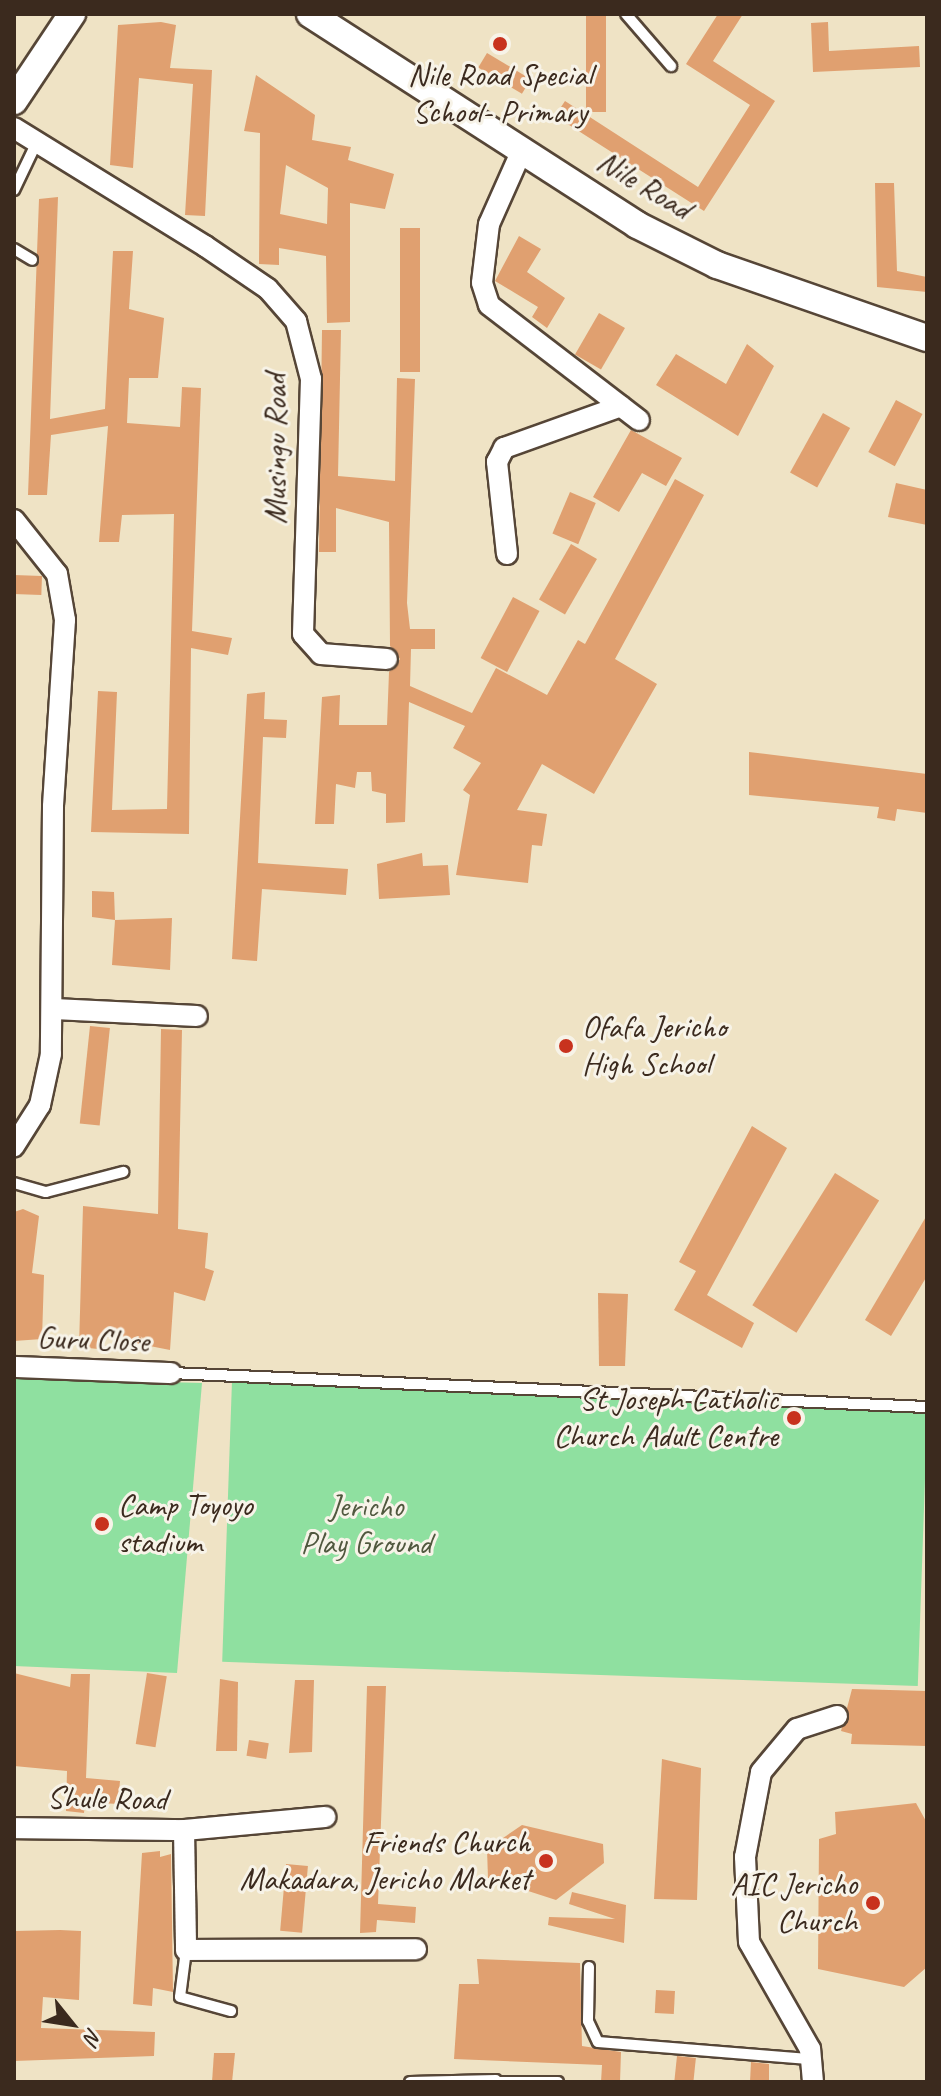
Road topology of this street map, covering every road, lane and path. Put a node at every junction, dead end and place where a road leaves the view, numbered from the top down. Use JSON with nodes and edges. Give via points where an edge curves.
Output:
{"nodes":[{"id":1,"x":72,"y":14,"type":"edge"},
{"id":2,"x":310,"y":14,"type":"edge"},
{"id":3,"x":626,"y":14,"type":"edge"},
{"id":4,"x":671,"y":66,"type":"dead end"},
{"id":5,"x":14,"y":101,"type":"edge"},
{"id":6,"x":14,"y":128,"type":"edge"},
{"id":7,"x":37,"y":142,"type":"junction"},
{"id":8,"x":522,"y":150,"type":"junction"},
{"id":9,"x":14,"y":190,"type":"edge"},
{"id":10,"x":14,"y":249,"type":"edge"},
{"id":11,"x":32,"y":260,"type":"dead end"},
{"id":12,"x":927,"y":338,"type":"edge"},
{"id":13,"x":621,"y":406,"type":"junction"},
{"id":14,"x":639,"y":420,"type":"dead end"},
{"id":15,"x":14,"y":520,"type":"edge"},
{"id":16,"x":507,"y":554,"type":"dead end"},
{"id":17,"x":387,"y":659,"type":"dead end"},
{"id":18,"x":54,"y":1009,"type":"junction"},
{"id":19,"x":197,"y":1016,"type":"dead end"},
{"id":20,"x":14,"y":1146,"type":"edge"},
{"id":21,"x":123,"y":1172,"type":"dead end"},
{"id":22,"x":14,"y":1183,"type":"edge"},
{"id":23,"x":14,"y":1367,"type":"edge"},
{"id":24,"x":171,"y":1373,"type":"joint"},
{"id":25,"x":927,"y":1407,"type":"edge"},
{"id":26,"x":837,"y":1716,"type":"dead end"},
{"id":27,"x":325,"y":1817,"type":"dead end"},
{"id":28,"x":14,"y":1828,"type":"edge"},
{"id":29,"x":184,"y":1830,"type":"junction"},
{"id":30,"x":416,"y":1949,"type":"dead end"},
{"id":31,"x":186,"y":1950,"type":"junction"},
{"id":32,"x":589,"y":1967,"type":"dead end"},
{"id":33,"x":231,"y":2011,"type":"dead end"},
{"id":34,"x":813,"y":2059,"type":"junction"},
{"id":35,"x":496,"y":2081,"type":"edge"},
{"id":36,"x":410,"y":2082,"type":"edge"},
{"id":37,"x":558,"y":2082,"type":"edge"},
{"id":38,"x":813,"y":2082,"type":"edge"}],
"edges":[{"from":1,"to":5,"type":"street"},
{"from":2,"to":8,"type":"street","name":"Nile Road"},
{"from":3,"to":4,"type":"lane"},
{"from":6,"to":7,"type":"street","name":"Musingu Road"},
{"from":7,"to":9,"type":"lane"},
{"from":7,"to":17,"type":"street","name":"Musingu Road","via":[[218,254],[268,289],[296,321],[312,404],[303,634],[321,654]]},
{"from":8,"to":12,"type":"street","name":"Nile Road","via":[[717,265]]},
{"from":8,"to":13,"type":"street","via":[[489,224],[482,283],[489,305]]},
{"from":10,"to":11,"type":"lane"},
{"from":13,"to":14,"type":"street"},
{"from":13,"to":16,"type":"street","via":[[504,448],[497,462]]},
{"from":15,"to":18,"type":"street","via":[[47,556],[64,604],[53,807]]},
{"from":18,"to":19,"type":"street"},
{"from":18,"to":20,"type":"street","via":[[42,1097]]},
{"from":21,"to":22,"type":"lane","via":[[46,1192]]},
{"from":23,"to":24,"type":"street","name":"Guru Close"},
{"from":24,"to":25,"type":"lane"},
{"from":26,"to":34,"type":"street","via":[[797,1729],[761,1772],[746,1843],[749,1942]]},
{"from":27,"to":29,"type":"street"},
{"from":28,"to":29,"type":"street","name":"Shule Road"},
{"from":29,"to":31,"type":"street","name":"Shule Road"},
{"from":30,"to":31,"type":"street"},
{"from":31,"to":33,"type":"lane","via":[[180,1997]]},
{"from":32,"to":34,"type":"lane","via":[[588,2021],[598,2042]]},
{"from":34,"to":38,"type":"street"},
{"from":35,"to":36,"type":"lane"},
{"from":35,"to":37,"type":"lane"}]}
